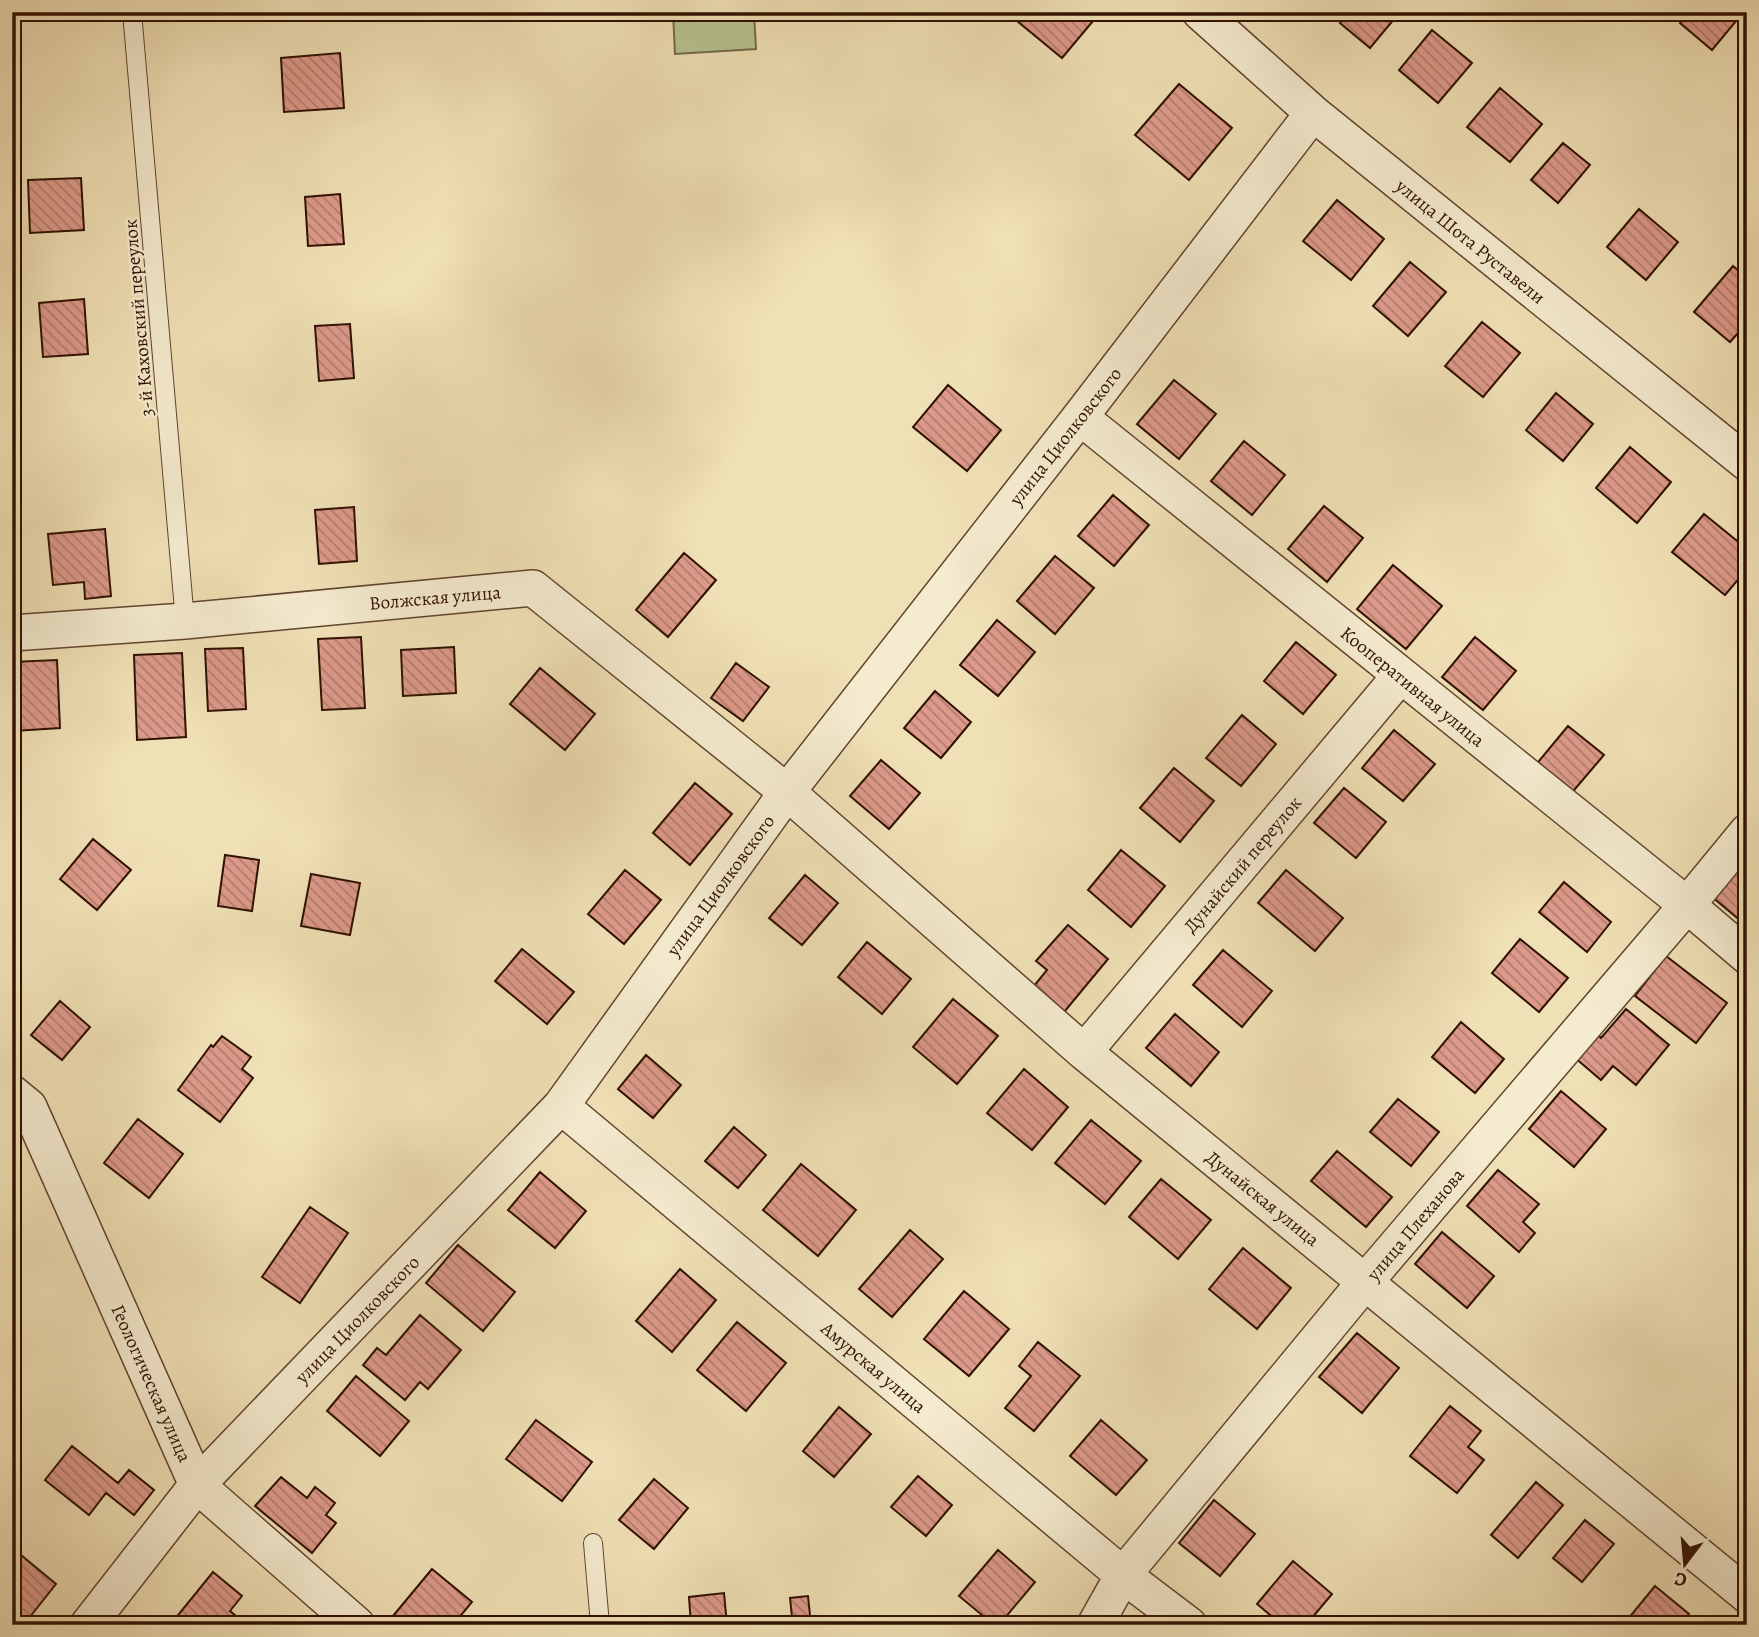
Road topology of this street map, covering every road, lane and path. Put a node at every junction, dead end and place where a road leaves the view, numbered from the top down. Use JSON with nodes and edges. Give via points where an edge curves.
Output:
{"nodes":[{"id":1,"x":132,"y":12,"type":"edge"},
{"id":2,"x":1200,"y":12,"type":"edge"},
{"id":3,"x":1313,"y":113,"type":"junction"},
{"id":4,"x":1080,"y":416,"type":"junction"},
{"id":5,"x":1747,"y":463,"type":"edge"},
{"id":6,"x":185,"y":621,"type":"junction"},
{"id":7,"x":12,"y":633,"type":"edge"},
{"id":8,"x":1400,"y":676,"type":"junction"},
{"id":9,"x":787,"y":792,"type":"junction"},
{"id":10,"x":1747,"y":832,"type":"edge"},
{"id":11,"x":1687,"y":905,"type":"junction"},
{"id":12,"x":1747,"y":956,"type":"edge"},
{"id":13,"x":1084,"y":1052,"type":"junction"},
{"id":14,"x":561,"y":1106,"type":"junction"},
{"id":15,"x":18,"y":1109,"type":"edge"},
{"id":16,"x":1365,"y":1282,"type":"junction"},
{"id":17,"x":197,"y":1485,"type":"junction"},
{"id":18,"x":593,"y":1544,"type":"dead end"},
{"id":19,"x":1123,"y":1575,"type":"junction"},
{"id":20,"x":1747,"y":1595,"type":"edge"},
{"id":21,"x":88,"y":1625,"type":"edge"},
{"id":22,"x":357,"y":1625,"type":"edge"},
{"id":23,"x":600,"y":1625,"type":"edge"},
{"id":24,"x":1095,"y":1625,"type":"edge"},
{"id":25,"x":1189,"y":1625,"type":"edge"}],
"edges":[{"from":1,"to":6,"type":"lane","name":"3-й Каховский переулок"},
{"from":2,"to":3,"type":"street","name":"улица Шота Руставели"},
{"from":3,"to":4,"type":"street","name":"улица Циолковского"},
{"from":3,"to":5,"type":"street","name":"улица Шота Руставели"},
{"from":4,"to":8,"type":"street","name":"Кооперативная улица"},
{"from":4,"to":9,"type":"street","name":"улица Циолковского"},
{"from":6,"to":7,"type":"street","name":"Волжская улица"},
{"from":6,"to":9,"type":"street","name":"Волжская улица","via":[[533,588]]},
{"from":8,"to":11,"type":"street","name":"Кооперативная улица"},
{"from":8,"to":13,"type":"street","name":"Дунайский переулок"},
{"from":9,"to":13,"type":"street","name":"Дунайская улица"},
{"from":9,"to":14,"type":"street","name":"улица Циолковского"},
{"from":10,"to":11,"type":"street","name":"улица Плеханова"},
{"from":11,"to":12,"type":"street","name":"Кооперативная улица"},
{"from":11,"to":16,"type":"street","name":"улица Плеханова"},
{"from":13,"to":16,"type":"street","name":"Дунайская улица"},
{"from":14,"to":17,"type":"street","name":"улица Циолковского"},
{"from":14,"to":19,"type":"street","name":"Амурская улица"},
{"from":15,"to":17,"type":"street","name":"Геологическая улица"},
{"from":16,"to":19,"type":"street","name":"улица Плеханова"},
{"from":16,"to":20,"type":"street","name":"Дунайская улица"},
{"from":17,"to":21,"type":"street","name":"улица Циолковского"},
{"from":17,"to":22,"type":"street","name":"Геологическая улица"},
{"from":18,"to":23,"type":"lane"},
{"from":19,"to":24,"type":"street","name":"улица Плеханова"},
{"from":19,"to":25,"type":"street","name":"Амурская улица"}]}
